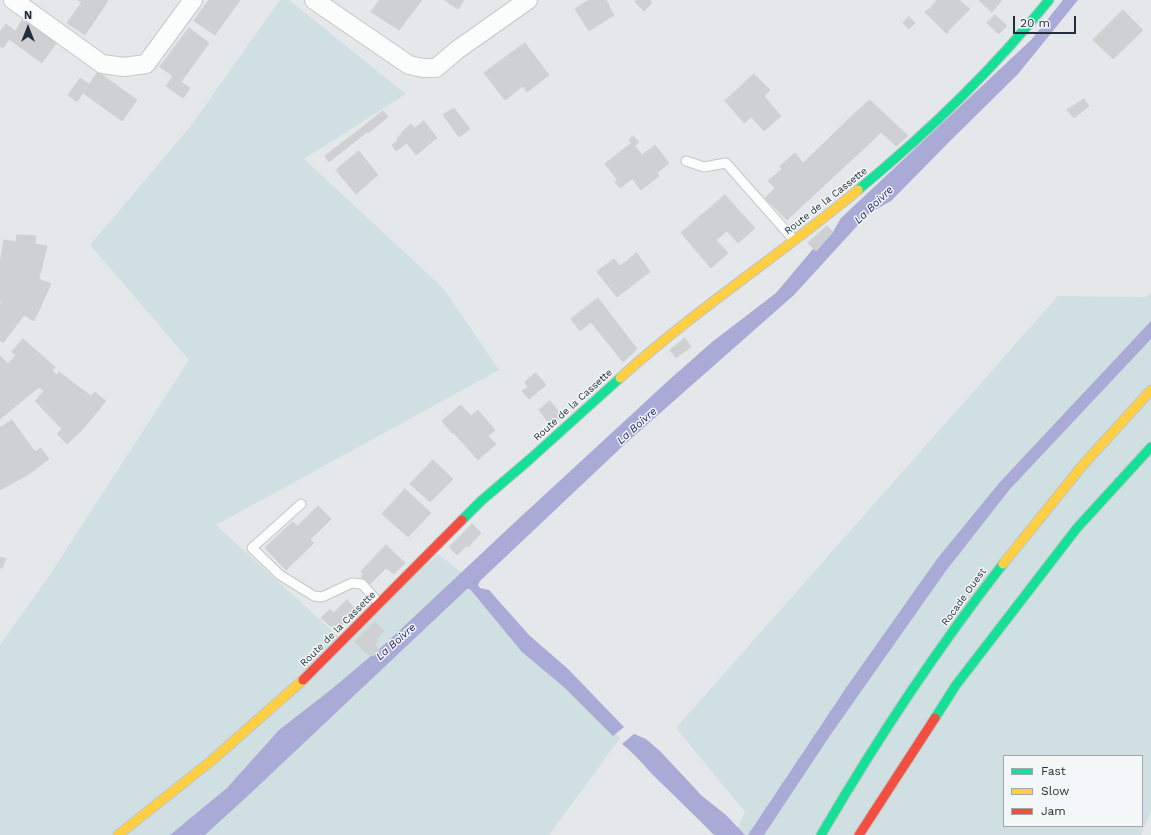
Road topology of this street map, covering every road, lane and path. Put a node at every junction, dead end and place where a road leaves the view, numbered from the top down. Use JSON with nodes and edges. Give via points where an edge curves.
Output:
{"nodes":[{"id":1,"x":13,"y":0,"type":"edge"},
{"id":2,"x":193,"y":0,"type":"edge"},
{"id":3,"x":314,"y":0,"type":"edge"},
{"id":4,"x":528,"y":0,"type":"edge"},
{"id":5,"x":1049,"y":0,"type":"edge"},
{"id":6,"x":686,"y":161,"type":"dead end"},
{"id":7,"x":794,"y":240,"type":"junction"},
{"id":8,"x":1151,"y":390,"type":"edge"},
{"id":9,"x":1151,"y":447,"type":"edge"},
{"id":10,"x":301,"y":504,"type":"dead end"},
{"id":11,"x":380,"y":603,"type":"junction"},
{"id":12,"x":118,"y":835,"type":"edge"},
{"id":13,"x":821,"y":835,"type":"edge"},
{"id":14,"x":859,"y":835,"type":"edge"}],
"edges":[{"from":1,"to":2,"type":"street","via":[[102,64],[124,67],[146,64]]},
{"from":3,"to":4,"type":"street","via":[[409,65],[423,68],[436,68]]},
{"from":5,"to":7,"type":"street","name":"Route de la Cassette","via":[[1011,46],[901,155]]},
{"from":6,"to":7,"type":"lane","via":[[704,167],[726,163]]},
{"from":7,"to":11,"type":"street","name":"Route de la Cassette","via":[[647,353],[481,501]]},
{"from":8,"to":13,"type":"street","name":"Rocade Ouest","via":[[1062,489],[959,622],[869,754]]},
{"from":9,"to":14,"type":"street","via":[[1077,528],[956,685]]},
{"from":10,"to":11,"type":"lane","via":[[252,548],[280,575],[314,596],[322,597],[352,583],[362,584]]},
{"from":11,"to":12,"type":"street","name":"Route de la Cassette","via":[[307,676],[211,761]]}]}
